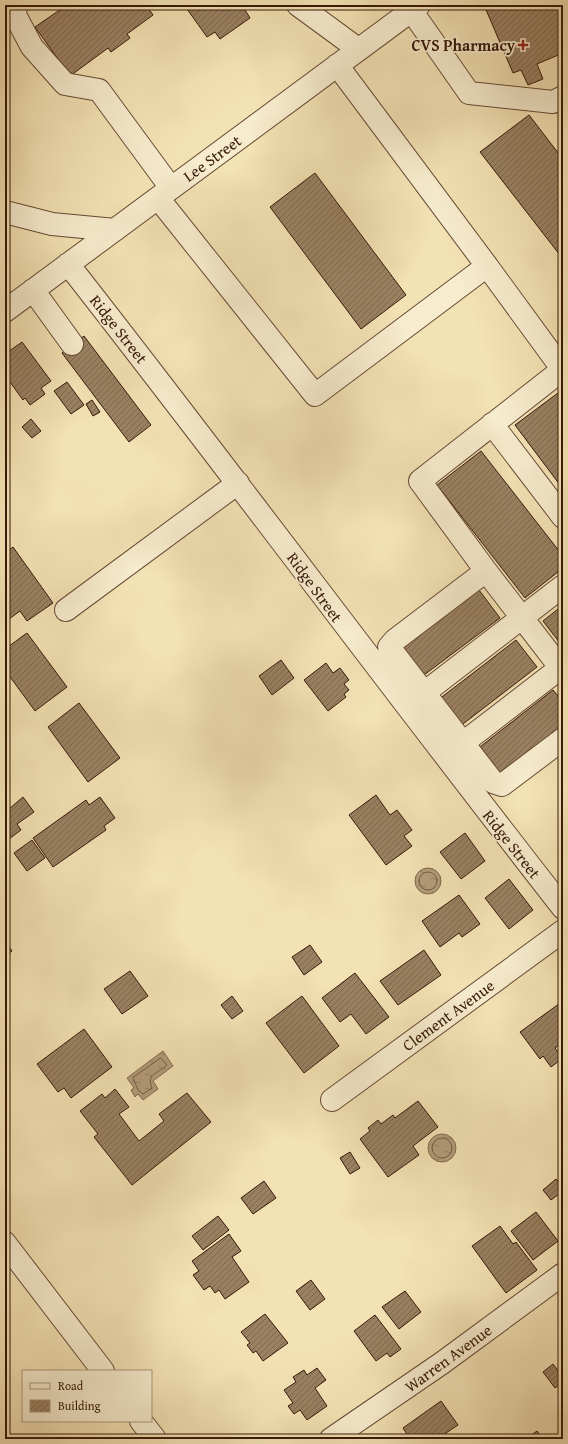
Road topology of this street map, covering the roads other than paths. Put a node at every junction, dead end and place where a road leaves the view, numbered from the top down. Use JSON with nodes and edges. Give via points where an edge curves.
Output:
{"nodes":[{"id":1,"x":16,"y":5,"type":"edge"},
{"id":2,"x":298,"y":5,"type":"edge"},
{"id":3,"x":415,"y":8,"type":"edge"},
{"id":4,"x":327,"y":14,"type":"edge"},
{"id":5,"x":358,"y":49,"type":"junction"},
{"id":6,"x":337,"y":65,"type":"junction"},
{"id":7,"x":563,"y":97,"type":"edge"},
{"id":8,"x":164,"y":193,"type":"junction"},
{"id":9,"x":5,"y":212,"type":"edge"},
{"id":10,"x":115,"y":230,"type":"junction"},
{"id":11,"x":68,"y":264,"type":"junction"},
{"id":12,"x":487,"y":266,"type":"junction"},
{"id":13,"x":33,"y":290,"type":"junction"},
{"id":14,"x":5,"y":311,"type":"edge"},
{"id":15,"x":72,"y":344,"type":"dead end"},
{"id":16,"x":563,"y":370,"type":"edge"},
{"id":17,"x":492,"y":424,"type":"junction"},
{"id":18,"x":238,"y":483,"type":"junction"},
{"id":19,"x":563,"y":517,"type":"edge"},
{"id":20,"x":486,"y":571,"type":"junction"},
{"id":21,"x":563,"y":586,"type":"edge"},
{"id":22,"x":66,"y":610,"type":"dead end"},
{"id":23,"x":522,"y":618,"type":"junction"},
{"id":24,"x":562,"y":668,"type":"edge"},
{"id":25,"x":424,"y":693,"type":"junction"},
{"id":26,"x":563,"y":739,"type":"edge"},
{"id":27,"x":463,"y":743,"type":"junction"},
{"id":28,"x":563,"y":908,"type":"edge"},
{"id":29,"x":563,"y":931,"type":"edge"},
{"id":30,"x":332,"y":1100,"type":"dead end"},
{"id":31,"x":5,"y":1243,"type":"edge"},
{"id":32,"x":563,"y":1274,"type":"edge"},
{"id":33,"x":102,"y":1370,"type":"edge"},
{"id":34,"x":142,"y":1422,"type":"edge"},
{"id":35,"x":155,"y":1439,"type":"edge"},
{"id":36,"x":331,"y":1439,"type":"edge"}],
"edges":[{"from":1,"to":8,"type":"street","via":[[14,15],[32,47],[65,84],[99,90]]},
{"from":2,"to":4,"type":"street"},
{"from":3,"to":5,"type":"street","name":"Lee Street"},
{"from":3,"to":7,"type":"street","via":[[469,93],[553,102]]},
{"from":4,"to":5,"type":"street"},
{"from":5,"to":6,"type":"street","name":"Lee Street"},
{"from":6,"to":8,"type":"street","name":"Lee Street"},
{"from":6,"to":12,"type":"street"},
{"from":8,"to":10,"type":"street","name":"Lee Street"},
{"from":8,"to":12,"type":"street","via":[[315,395]]},
{"from":9,"to":10,"type":"street","via":[[52,224]]},
{"from":10,"to":11,"type":"street","name":"Lee Street"},
{"from":11,"to":13,"type":"street","name":"Lee Street"},
{"from":11,"to":18,"type":"street","name":"Ridge Street"},
{"from":12,"to":16,"type":"street"},
{"from":13,"to":14,"type":"street","name":"Lee Street"},
{"from":13,"to":15,"type":"street"},
{"from":16,"to":17,"type":"street"},
{"from":17,"to":19,"type":"street"},
{"from":17,"to":20,"type":"street","via":[[420,481]]},
{"from":18,"to":22,"type":"street"},
{"from":18,"to":28,"type":"street","name":"Ridge Street","via":[[340,621]]},
{"from":20,"to":23,"type":"street"},
{"from":20,"to":25,"type":"street","via":[[389,647]]},
{"from":21,"to":23,"type":"street"},
{"from":23,"to":24,"type":"street"},
{"from":23,"to":25,"type":"street"},
{"from":24,"to":27,"type":"street"},
{"from":25,"to":27,"type":"street"},
{"from":26,"to":27,"type":"street","via":[[502,785],[493,782]]},
{"from":29,"to":30,"type":"street","name":"Clement Avenue"},
{"from":31,"to":33,"type":"street"},
{"from":32,"to":36,"type":"street","name":"Warren Avenue","via":[[442,1363]]},
{"from":34,"to":35,"type":"street"}]}
